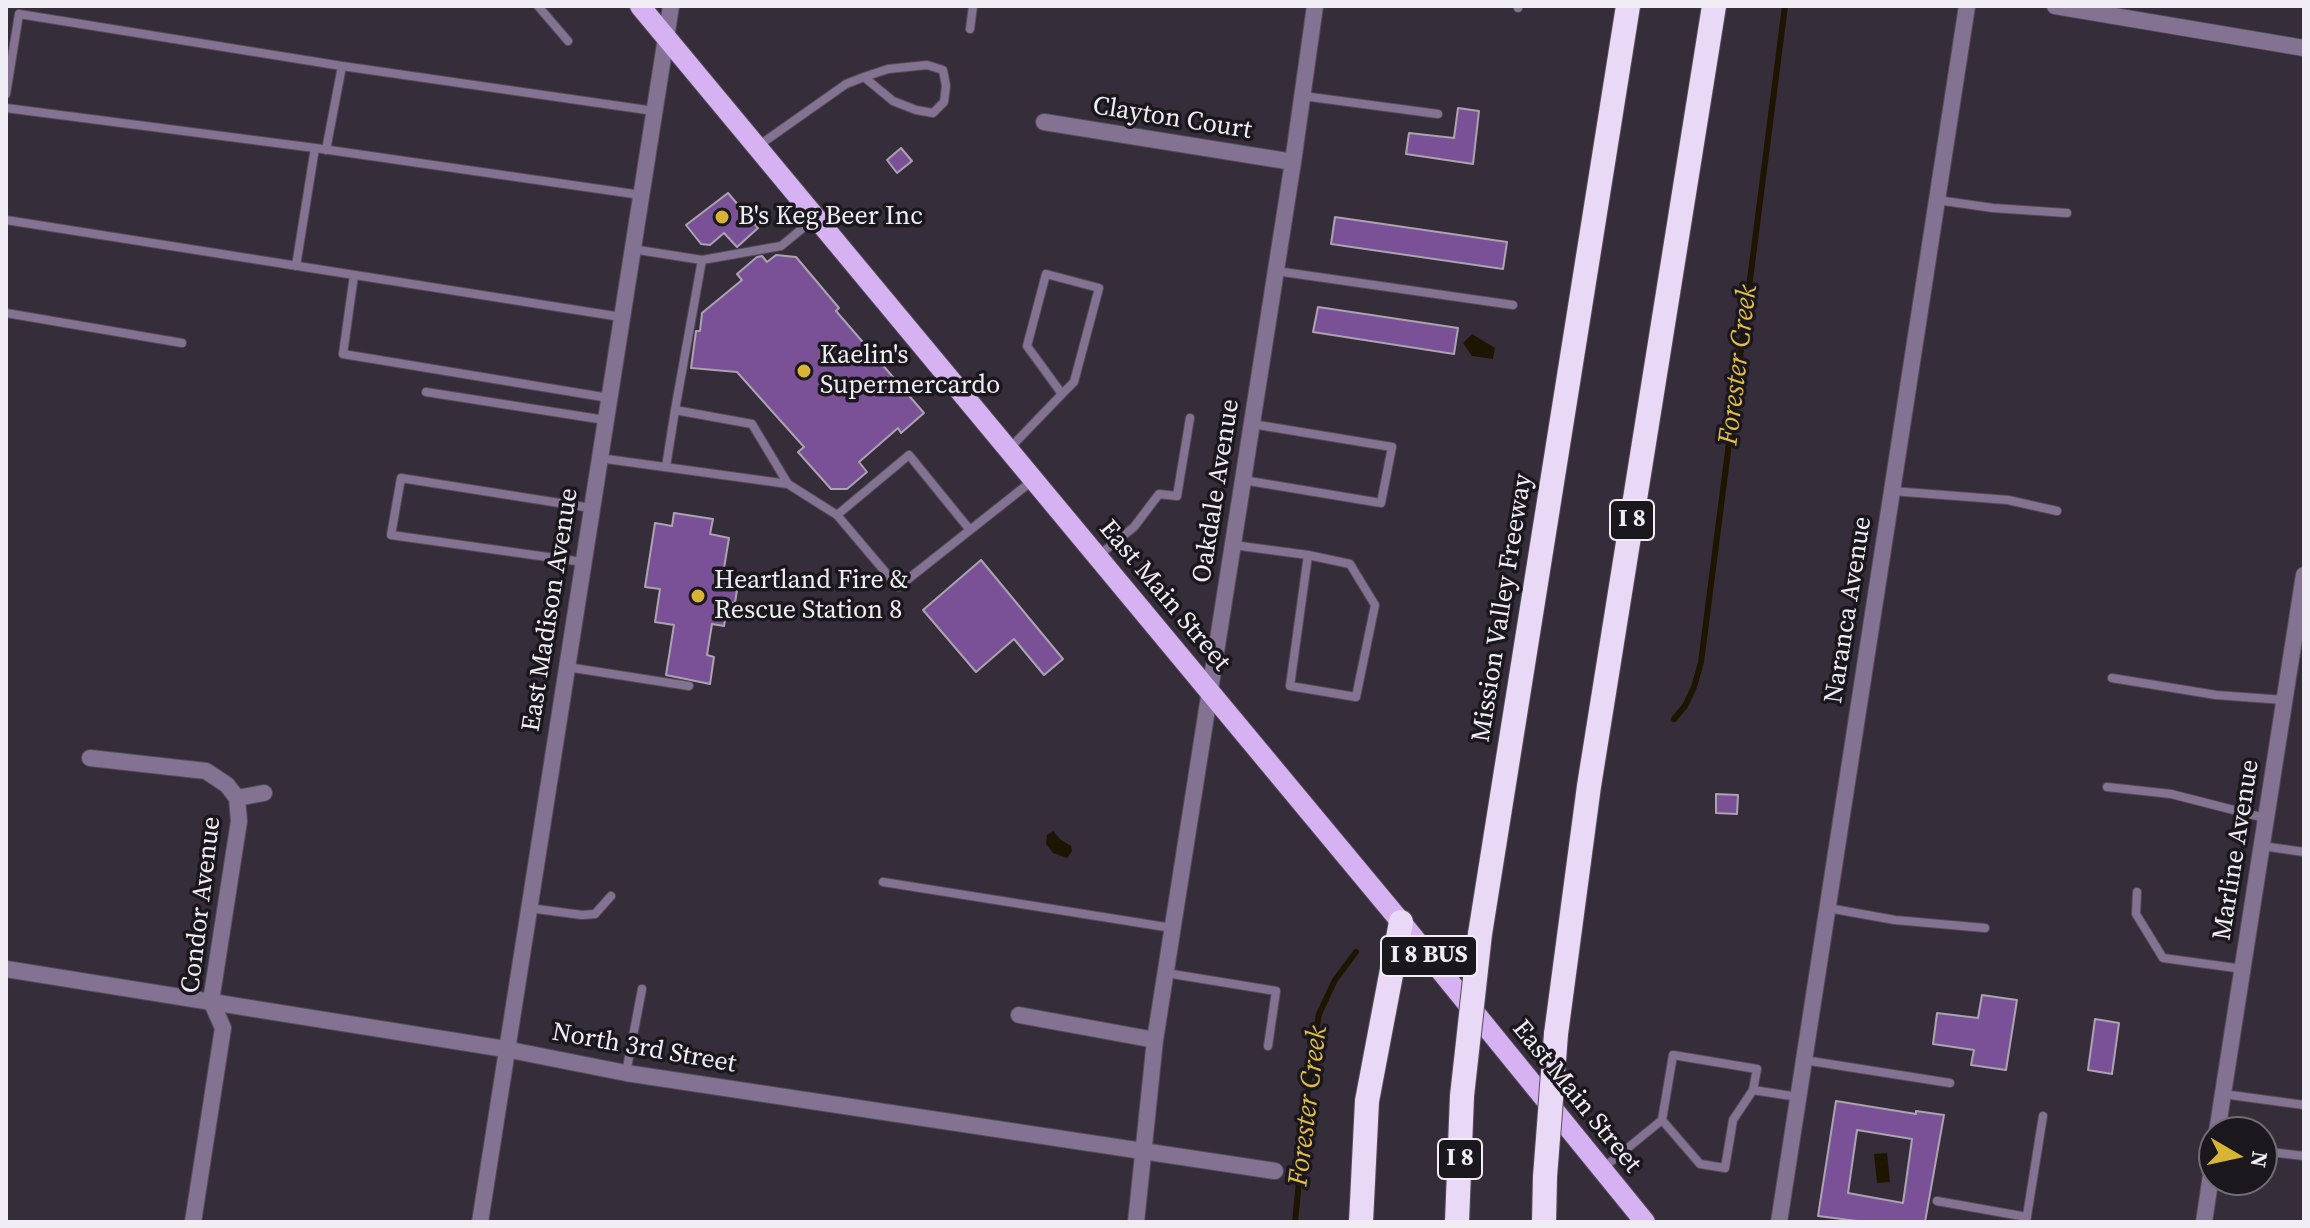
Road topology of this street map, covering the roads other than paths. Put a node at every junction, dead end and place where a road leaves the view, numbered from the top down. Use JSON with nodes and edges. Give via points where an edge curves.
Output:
{"nodes":[{"id":1,"x":538,"y":6,"type":"edge"},
{"id":2,"x":640,"y":6,"type":"edge"},
{"id":3,"x":671,"y":6,"type":"edge"},
{"id":4,"x":973,"y":6,"type":"edge"},
{"id":5,"x":1315,"y":6,"type":"edge"},
{"id":6,"x":1628,"y":6,"type":"edge"},
{"id":7,"x":1714,"y":6,"type":"edge"},
{"id":8,"x":1967,"y":6,"type":"edge"},
{"id":9,"x":2055,"y":6,"type":"edge"},
{"id":10,"x":970,"y":29,"type":"dead end"},
{"id":11,"x":666,"y":37,"type":"junction"},
{"id":12,"x":568,"y":41,"type":"dead end"},
{"id":13,"x":2304,"y":48,"type":"edge"},
{"id":14,"x":342,"y":66,"type":"junction"},
{"id":15,"x":864,"y":77,"type":"junction"},
{"id":16,"x":6,"y":94,"type":"edge"},
{"id":17,"x":1302,"y":95,"type":"junction"},
{"id":18,"x":6,"y":108,"type":"edge"},
{"id":19,"x":654,"y":111,"type":"junction"},
{"id":20,"x":1438,"y":114,"type":"dead end"},
{"id":21,"x":1044,"y":122,"type":"dead end"},
{"id":22,"x":757,"y":146,"type":"junction"},
{"id":23,"x":315,"y":148,"type":"junction"},
{"id":24,"x":326,"y":150,"type":"junction"},
{"id":25,"x":1293,"y":162,"type":"junction"},
{"id":26,"x":641,"y":195,"type":"junction"},
{"id":27,"x":1936,"y":200,"type":"junction"},
{"id":28,"x":2067,"y":213,"type":"dead end"},
{"id":29,"x":816,"y":217,"type":"junction"},
{"id":30,"x":6,"y":220,"type":"edge"},
{"id":31,"x":632,"y":249,"type":"junction"},
{"id":32,"x":702,"y":260,"type":"junction"},
{"id":33,"x":296,"y":266,"type":"junction"},
{"id":34,"x":1276,"y":271,"type":"junction"},
{"id":35,"x":354,"y":275,"type":"junction"},
{"id":36,"x":1513,"y":305,"type":"dead end"},
{"id":37,"x":6,"y":313,"type":"edge"},
{"id":38,"x":621,"y":317,"type":"junction"},
{"id":39,"x":182,"y":343,"type":"dead end"},
{"id":40,"x":426,"y":392,"type":"dead end"},
{"id":41,"x":1062,"y":394,"type":"junction"},
{"id":42,"x":609,"y":398,"type":"junction"},
{"id":43,"x":675,"y":410,"type":"junction"},
{"id":44,"x":1190,"y":418,"type":"dead end"},
{"id":45,"x":605,"y":420,"type":"junction"},
{"id":46,"x":1252,"y":424,"type":"junction"},
{"id":47,"x":1008,"y":449,"type":"junction"},
{"id":48,"x":599,"y":458,"type":"junction"},
{"id":49,"x":666,"y":467,"type":"junction"},
{"id":50,"x":1034,"y":480,"type":"junction"},
{"id":51,"x":1243,"y":480,"type":"junction"},
{"id":52,"x":788,"y":484,"type":"junction"},
{"id":53,"x":1891,"y":491,"type":"junction"},
{"id":54,"x":591,"y":508,"type":"junction"},
{"id":55,"x":2057,"y":511,"type":"dead end"},
{"id":56,"x":837,"y":515,"type":"junction"},
{"id":57,"x":970,"y":530,"type":"junction"},
{"id":58,"x":1233,"y":545,"type":"junction"},
{"id":59,"x":1308,"y":555,"type":"junction"},
{"id":60,"x":1098,"y":556,"type":"junction"},
{"id":61,"x":583,"y":562,"type":"junction"},
{"id":62,"x":2304,"y":575,"type":"edge"},
{"id":63,"x":2298,"y":652,"type":"edge"},
{"id":64,"x":566,"y":667,"type":"junction"},
{"id":65,"x":2112,"y":678,"type":"dead end"},
{"id":66,"x":689,"y":686,"type":"dead end"},
{"id":67,"x":1211,"y":692,"type":"junction"},
{"id":68,"x":2285,"y":700,"type":"junction"},
{"id":69,"x":90,"y":758,"type":"dead end"},
{"id":70,"x":2107,"y":787,"type":"dead end"},
{"id":71,"x":232,"y":792,"type":"junction"},
{"id":72,"x":264,"y":793,"type":"dead end"},
{"id":73,"x":2266,"y":818,"type":"junction"},
{"id":74,"x":2262,"y":846,"type":"junction"},
{"id":75,"x":2304,"y":852,"type":"edge"},
{"id":76,"x":883,"y":882,"type":"dead end"},
{"id":77,"x":2137,"y":892,"type":"dead end"},
{"id":78,"x":611,"y":896,"type":"dead end"},
{"id":79,"x":529,"y":908,"type":"junction"},
{"id":80,"x":1828,"y":908,"type":"junction"},
{"id":81,"x":1401,"y":922,"type":"junction"},
{"id":82,"x":1172,"y":928,"type":"junction"},
{"id":83,"x":1985,"y":928,"type":"dead end"},
{"id":84,"x":6,"y":969,"type":"edge"},
{"id":85,"x":2243,"y":969,"type":"junction"},
{"id":86,"x":1165,"y":973,"type":"junction"},
{"id":87,"x":642,"y":989,"type":"dead end"},
{"id":88,"x":211,"y":1001,"type":"junction"},
{"id":89,"x":1019,"y":1015,"type":"dead end"},
{"id":90,"x":1155,"y":1040,"type":"junction"},
{"id":91,"x":1268,"y":1046,"type":"dead end"},
{"id":92,"x":505,"y":1049,"type":"junction"},
{"id":93,"x":1804,"y":1060,"type":"junction"},
{"id":94,"x":626,"y":1073,"type":"junction"},
{"id":95,"x":1950,"y":1083,"type":"dead end"},
{"id":96,"x":1753,"y":1090,"type":"junction"},
{"id":97,"x":2223,"y":1094,"type":"junction"},
{"id":98,"x":1798,"y":1097,"type":"junction"},
{"id":99,"x":2304,"y":1105,"type":"edge"},
{"id":100,"x":2043,"y":1116,"type":"dead end"},
{"id":101,"x":2220,"y":1116,"type":"edge"},
{"id":102,"x":1662,"y":1120,"type":"junction"},
{"id":103,"x":1145,"y":1150,"type":"junction"},
{"id":104,"x":2278,"y":1153,"type":"edge"},
{"id":105,"x":2304,"y":1156,"type":"edge"},
{"id":106,"x":1601,"y":1169,"type":"junction"},
{"id":107,"x":1275,"y":1171,"type":"dead end"},
{"id":108,"x":2208,"y":1196,"type":"edge"},
{"id":109,"x":1937,"y":1201,"type":"dead end"},
{"id":110,"x":2027,"y":1220,"type":"edge"},
{"id":111,"x":193,"y":1222,"type":"edge"},
{"id":112,"x":480,"y":1222,"type":"edge"},
{"id":113,"x":1136,"y":1222,"type":"edge"},
{"id":114,"x":1361,"y":1222,"type":"edge"},
{"id":115,"x":1457,"y":1222,"type":"edge"},
{"id":116,"x":1544,"y":1222,"type":"edge"},
{"id":117,"x":1645,"y":1222,"type":"edge"},
{"id":118,"x":1779,"y":1222,"type":"edge"},
{"id":119,"x":2204,"y":1222,"type":"edge"}],
"edges":[{"from":1,"to":12,"type":"lane"},
{"from":2,"to":11,"type":"main road","name":"East Main Street","number":"I 8 BUS"},
{"from":3,"to":11,"type":"street","name":"East Madison Avenue"},
{"from":4,"to":10,"type":"lane"},
{"from":5,"to":17,"type":"street","name":"Oakdale Avenue"},
{"from":6,"to":115,"type":"highway","name":"Mission Valley Freeway","number":"I 8","bridge":true,"via":[[1480,934],[1462,1096]]},
{"from":7,"to":116,"type":"highway","number":"I 8","bridge":true,"via":[[1589,786],[1556,1034]]},
{"from":8,"to":27,"type":"street","name":"Naranca Avenue"},
{"from":9,"to":13,"type":"street"},
{"from":11,"to":19,"type":"street","name":"East Madison Avenue"},
{"from":11,"to":22,"type":"main road","name":"East Main Street","number":"I 8 BUS"},
{"from":14,"to":16,"type":"lane","via":[[19,14]]},
{"from":14,"to":19,"type":"lane"},
{"from":14,"to":24,"type":"lane"},
{"from":15,"to":15,"type":"lane","via":[[927,65],[943,70],[944,102],[933,113],[916,110],[893,101]]},
{"from":15,"to":22,"type":"lane","via":[[824,98]]},
{"from":17,"to":20,"type":"lane"},
{"from":17,"to":25,"type":"street","name":"Oakdale Avenue"},
{"from":18,"to":23,"type":"lane"},
{"from":19,"to":26,"type":"street","name":"East Madison Avenue"},
{"from":21,"to":25,"type":"street","name":"Clayton Court"},
{"from":22,"to":29,"type":"main road","name":"East Main Street","number":"I 8 BUS"},
{"from":23,"to":24,"type":"lane"},
{"from":23,"to":33,"type":"lane"},
{"from":24,"to":26,"type":"lane"},
{"from":25,"to":34,"type":"street","name":"Oakdale Avenue"},
{"from":26,"to":31,"type":"street","name":"East Madison Avenue"},
{"from":27,"to":28,"type":"lane"},
{"from":27,"to":53,"type":"street","name":"Naranca Avenue"},
{"from":29,"to":32,"type":"lane","via":[[781,246]]},
{"from":29,"to":47,"type":"main road","name":"East Main Street","number":"I 8 BUS"},
{"from":30,"to":33,"type":"lane"},
{"from":31,"to":32,"type":"lane"},
{"from":31,"to":38,"type":"street","name":"East Madison Avenue"},
{"from":32,"to":43,"type":"lane"},
{"from":33,"to":35,"type":"lane"},
{"from":34,"to":36,"type":"lane"},
{"from":34,"to":46,"type":"street","name":"Oakdale Avenue"},
{"from":35,"to":38,"type":"lane"},
{"from":35,"to":42,"type":"lane","via":[[343,354]]},
{"from":37,"to":39,"type":"lane"},
{"from":38,"to":42,"type":"street","name":"East Madison Avenue"},
{"from":40,"to":45,"type":"lane"},
{"from":41,"to":41,"type":"lane","via":[[1074,382],[1099,288],[1046,274],[1027,346]]},
{"from":41,"to":47,"type":"lane"},
{"from":42,"to":45,"type":"street","name":"East Madison Avenue"},
{"from":43,"to":49,"type":"lane"},
{"from":43,"to":52,"type":"lane","via":[[752,424]]},
{"from":44,"to":60,"type":"lane","via":[[1177,496],[1159,494],[1134,527]]},
{"from":45,"to":48,"type":"street","name":"East Madison Avenue"},
{"from":46,"to":51,"type":"street","name":"Oakdale Avenue"},
{"from":46,"to":51,"type":"lane","via":[[1392,447],[1381,503]]},
{"from":47,"to":50,"type":"main road","name":"East Main Street","number":"I 8 BUS"},
{"from":48,"to":49,"type":"lane"},
{"from":48,"to":54,"type":"street","name":"East Madison Avenue"},
{"from":49,"to":52,"type":"lane"},
{"from":50,"to":57,"type":"lane"},
{"from":50,"to":60,"type":"main road","name":"East Main Street","number":"I 8 BUS"},
{"from":51,"to":58,"type":"street","name":"Oakdale Avenue"},
{"from":52,"to":56,"type":"lane"},
{"from":53,"to":55,"type":"lane","via":[[2008,500]]},
{"from":53,"to":80,"type":"street","name":"Naranca Avenue"},
{"from":54,"to":61,"type":"street","name":"East Madison Avenue"},
{"from":54,"to":61,"type":"lane","via":[[401,478],[391,535]]},
{"from":56,"to":57,"type":"lane","via":[[898,587]]},
{"from":56,"to":57,"type":"lane","via":[[909,455]]},
{"from":58,"to":59,"type":"lane"},
{"from":58,"to":67,"type":"street","name":"Oakdale Avenue"},
{"from":59,"to":59,"type":"lane","via":[[1350,564],[1375,605],[1356,697],[1290,686]]},
{"from":60,"to":67,"type":"main road","name":"East Main Street","number":"I 8 BUS"},
{"from":61,"to":64,"type":"street","name":"East Madison Avenue"},
{"from":62,"to":63,"type":"street","name":"Marline Avenue"},
{"from":63,"to":68,"type":"street","name":"Marline Avenue"},
{"from":64,"to":66,"type":"lane"},
{"from":64,"to":79,"type":"street","name":"East Madison Avenue"},
{"from":65,"to":68,"type":"lane"},
{"from":67,"to":81,"type":"main road","name":"East Main Street","number":"I 8 BUS"},
{"from":67,"to":82,"type":"street","name":"Oakdale Avenue"},
{"from":68,"to":73,"type":"street","name":"Marline Avenue"},
{"from":69,"to":71,"type":"street","via":[[206,771]]},
{"from":70,"to":73,"type":"lane","via":[[2171,794]]},
{"from":71,"to":72,"type":"street"},
{"from":71,"to":88,"type":"street","name":"Condor Avenue","via":[[239,821]]},
{"from":73,"to":74,"type":"street","name":"Marline Avenue"},
{"from":74,"to":75,"type":"lane"},
{"from":74,"to":85,"type":"street","name":"Marline Avenue"},
{"from":76,"to":82,"type":"lane"},
{"from":77,"to":85,"type":"lane","via":[[2136,914],[2163,958]]},
{"from":78,"to":79,"type":"lane","via":[[595,914]]},
{"from":79,"to":92,"type":"street","name":"East Madison Avenue"},
{"from":80,"to":83,"type":"lane"},
{"from":80,"to":93,"type":"street","name":"Naranca Avenue"},
{"from":81,"to":106,"type":"main road","name":"East Main Street","number":"I 8 BUS"},
{"from":81,"to":114,"type":"highway","via":[[1367,1101]]},
{"from":82,"to":86,"type":"street","name":"Oakdale Avenue"},
{"from":84,"to":88,"type":"street","name":"North 3rd Street"},
{"from":85,"to":97,"type":"street","name":"Marline Avenue"},
{"from":86,"to":90,"type":"street","name":"Oakdale Avenue"},
{"from":86,"to":91,"type":"lane","via":[[1276,991]]},
{"from":87,"to":94,"type":"lane"},
{"from":88,"to":92,"type":"street","name":"North 3rd Street"},
{"from":88,"to":111,"type":"street","name":"Condor Avenue","via":[[223,1028]]},
{"from":89,"to":90,"type":"street"},
{"from":90,"to":103,"type":"street","name":"Oakdale Avenue"},
{"from":92,"to":94,"type":"street","name":"North 3rd Street"},
{"from":92,"to":112,"type":"street","name":"East Madison Avenue"},
{"from":93,"to":95,"type":"lane"},
{"from":93,"to":98,"type":"street","name":"Naranca Avenue"},
{"from":94,"to":103,"type":"street","name":"North 3rd Street"},
{"from":96,"to":98,"type":"lane"},
{"from":96,"to":102,"type":"lane","via":[[1733,1120],[1725,1168],[1700,1164]]},
{"from":96,"to":102,"type":"lane","via":[[1757,1069],[1673,1055]]},
{"from":97,"to":99,"type":"lane"},
{"from":97,"to":101,"type":"street","name":"Marline Avenue"},
{"from":98,"to":118,"type":"street","name":"Naranca Avenue"},
{"from":100,"to":110,"type":"lane"},
{"from":102,"to":106,"type":"lane"},
{"from":103,"to":107,"type":"street","name":"North 3rd Street"},
{"from":103,"to":113,"type":"street","name":"Oakdale Avenue"},
{"from":104,"to":105,"type":"lane"},
{"from":106,"to":117,"type":"main road","name":"East Main Street","number":"I 8 BUS"},
{"from":108,"to":119,"type":"street"},
{"from":109,"to":110,"type":"lane"}]}
